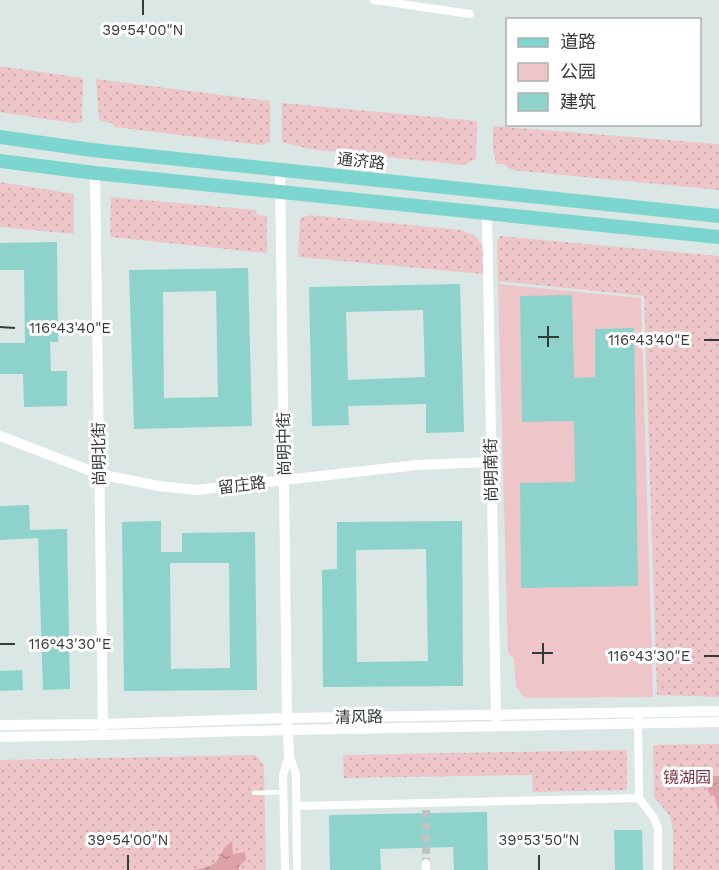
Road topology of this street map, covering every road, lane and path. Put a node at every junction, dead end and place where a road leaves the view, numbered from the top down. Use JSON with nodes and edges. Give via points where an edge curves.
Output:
{"nodes":[{"id":1,"x":374,"y":0,"type":"edge"},
{"id":2,"x":470,"y":14,"type":"dead end"},
{"id":3,"x":0,"y":137,"type":"edge"},
{"id":4,"x":0,"y":161,"type":"edge"},
{"id":5,"x":280,"y":169,"type":"junction"},
{"id":6,"x":95,"y":173,"type":"junction"},
{"id":7,"x":281,"y":192,"type":"junction"},
{"id":8,"x":487,"y":213,"type":"junction"},
{"id":9,"x":719,"y":216,"type":"edge"},
{"id":10,"x":719,"y":237,"type":"edge"},
{"id":11,"x":0,"y":436,"type":"edge"},
{"id":12,"x":491,"y":462,"type":"junction"},
{"id":13,"x":99,"y":474,"type":"junction"},
{"id":14,"x":284,"y":480,"type":"junction"},
{"id":15,"x":719,"y":711,"type":"edge"},
{"id":16,"x":638,"y":718,"type":"junction"},
{"id":17,"x":496,"y":721,"type":"junction"},
{"id":18,"x":719,"y":722,"type":"edge"},
{"id":19,"x":288,"y":724,"type":"junction"},
{"id":20,"x":0,"y":725,"type":"edge"},
{"id":21,"x":103,"y":730,"type":"junction"},
{"id":22,"x":0,"y":737,"type":"edge"},
{"id":23,"x":289,"y":754,"type":"junction"},
{"id":24,"x":283,"y":792,"type":"junction"},
{"id":25,"x":254,"y":793,"type":"dead end"},
{"id":26,"x":639,"y":798,"type":"junction"},
{"id":27,"x":296,"y":806,"type":"junction"},
{"id":28,"x":285,"y":870,"type":"edge"},
{"id":29,"x":297,"y":870,"type":"edge"},
{"id":30,"x":658,"y":870,"type":"edge"}],
"edges":[{"from":1,"to":2,"type":"street"},
{"from":3,"to":5,"type":"main road","name":"通济路","via":[[104,152]]},
{"from":4,"to":6,"type":"main road"},
{"from":5,"to":7,"type":"street","name":"尚明中街"},
{"from":5,"to":9,"type":"main road","name":"通济路"},
{"from":6,"to":7,"type":"main road"},
{"from":6,"to":13,"type":"street","name":"尚明北街"},
{"from":7,"to":8,"type":"main road"},
{"from":7,"to":14,"type":"street","name":"尚明中街"},
{"from":8,"to":10,"type":"main road"},
{"from":8,"to":12,"type":"street","name":"尚明南街"},
{"from":11,"to":13,"type":"street","name":"留庄路"},
{"from":12,"to":14,"type":"street","name":"留庄路","via":[[417,465]]},
{"from":12,"to":17,"type":"street","name":"尚明南街"},
{"from":13,"to":14,"type":"street","name":"留庄路","via":[[197,490]]},
{"from":13,"to":21,"type":"street","name":"尚明北街"},
{"from":14,"to":19,"type":"street","name":"尚明中街"},
{"from":15,"to":16,"type":"street","name":"清风路"},
{"from":16,"to":17,"type":"street","name":"清风路"},
{"from":16,"to":18,"type":"street","name":"清风路"},
{"from":16,"to":26,"type":"street"},
{"from":17,"to":19,"type":"street","name":"清风路"},
{"from":19,"to":21,"type":"street","name":"清风路"},
{"from":19,"to":23,"type":"street","name":"尚明中街"},
{"from":20,"to":21,"type":"street","name":"清风路"},
{"from":21,"to":22,"type":"street","name":"清风路"},
{"from":23,"to":24,"type":"street"},
{"from":23,"to":27,"type":"street","via":[[296,774]]},
{"from":24,"to":25,"type":"lane"},
{"from":24,"to":28,"type":"street"},
{"from":26,"to":27,"type":"street","via":[[426,806]]},
{"from":26,"to":30,"type":"street","via":[[657,829]]},
{"from":27,"to":29,"type":"street"}]}
